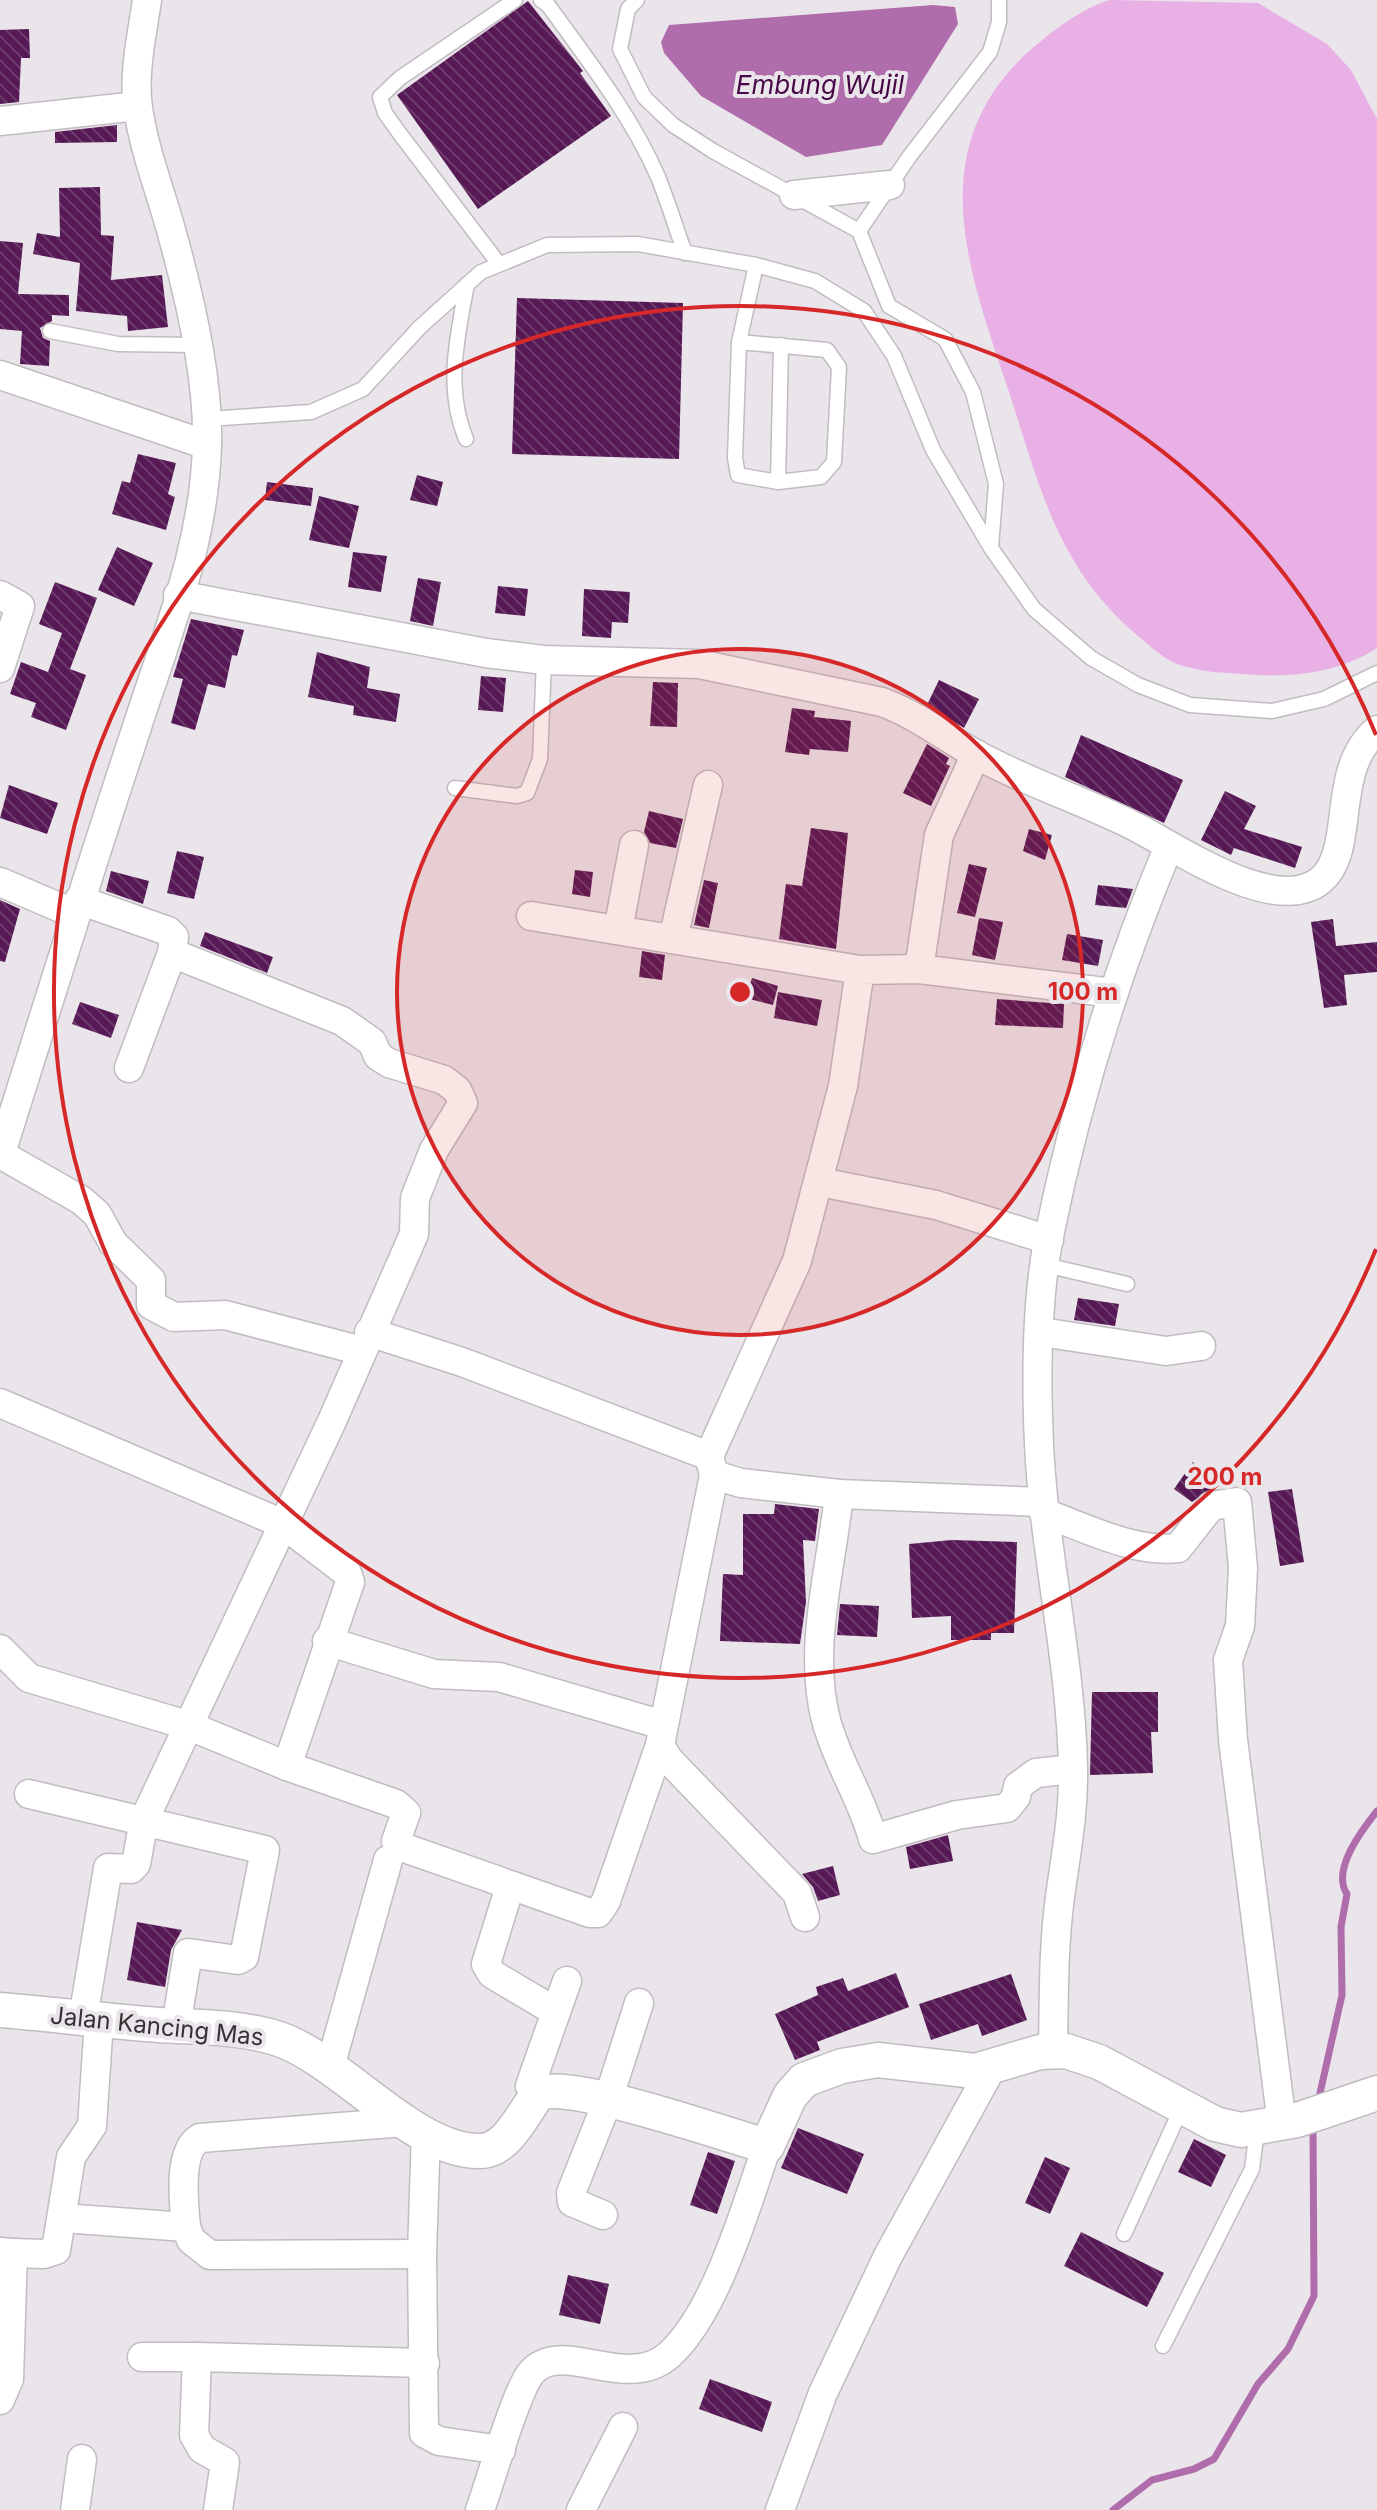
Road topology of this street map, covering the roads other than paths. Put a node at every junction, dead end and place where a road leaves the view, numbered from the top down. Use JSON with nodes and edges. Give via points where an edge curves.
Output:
{"nodes":[{"id":1,"x":147,"y":0,"type":"edge"},
{"id":2,"x":515,"y":0,"type":"edge"},
{"id":3,"x":541,"y":0,"type":"edge"},
{"id":4,"x":637,"y":0,"type":"edge"},
{"id":5,"x":999,"y":0,"type":"edge"},
{"id":6,"x":137,"y":106,"type":"junction"},
{"id":7,"x":0,"y":121,"type":"edge"},
{"id":8,"x":890,"y":185,"type":"junction"},
{"id":9,"x":794,"y":195,"type":"junction"},
{"id":10,"x":859,"y":231,"type":"junction"},
{"id":11,"x":685,"y":253,"type":"junction"},
{"id":12,"x":499,"y":264,"type":"junction"},
{"id":13,"x":756,"y":265,"type":"junction"},
{"id":14,"x":467,"y":284,"type":"junction"},
{"id":15,"x":889,"y":306,"type":"junction"},
{"id":16,"x":864,"y":311,"type":"junction"},
{"id":17,"x":50,"y":331,"type":"dead end"},
{"id":18,"x":739,"y":342,"type":"junction"},
{"id":19,"x":196,"y":345,"type":"junction"},
{"id":20,"x":781,"y":345,"type":"junction"},
{"id":21,"x":0,"y":375,"type":"edge"},
{"id":22,"x":207,"y":432,"type":"junction"},
{"id":23,"x":466,"y":439,"type":"dead end"},
{"id":24,"x":778,"y":482,"type":"junction"},
{"id":25,"x":991,"y":548,"type":"junction"},
{"id":26,"x":0,"y":595,"type":"edge"},
{"id":27,"x":178,"y":595,"type":"junction"},
{"id":28,"x":544,"y":660,"type":"junction"},
{"id":29,"x":0,"y":668,"type":"edge"},
{"id":30,"x":1377,"y":673,"type":"edge"},
{"id":31,"x":1377,"y":730,"type":"edge"},
{"id":32,"x":976,"y":754,"type":"junction"},
{"id":33,"x":708,"y":785,"type":"dead end"},
{"id":34,"x":455,"y":788,"type":"dead end"},
{"id":35,"x":634,"y":845,"type":"dead end"},
{"id":36,"x":1169,"y":846,"type":"junction"},
{"id":37,"x":0,"y":882,"type":"edge"},
{"id":38,"x":77,"y":907,"type":"junction"},
{"id":39,"x":531,"y":916,"type":"dead end"},
{"id":40,"x":618,"y":930,"type":"junction"},
{"id":41,"x":673,"y":939,"type":"junction"},
{"id":42,"x":172,"y":953,"type":"junction"},
{"id":43,"x":919,"y":969,"type":"junction"},
{"id":44,"x":860,"y":970,"type":"junction"},
{"id":45,"x":1113,"y":993,"type":"junction"},
{"id":46,"x":129,"y":1068,"type":"dead end"},
{"id":47,"x":2,"y":1141,"type":"edge"},
{"id":48,"x":820,"y":1182,"type":"junction"},
{"id":49,"x":1047,"y":1253,"type":"junction"},
{"id":50,"x":1127,"y":1284,"type":"dead end"},
{"id":51,"x":1041,"y":1332,"type":"junction"},
{"id":52,"x":366,"y":1341,"type":"junction"},
{"id":53,"x":1201,"y":1346,"type":"dead end"},
{"id":54,"x":0,"y":1403,"type":"edge"},
{"id":55,"x":712,"y":1465,"type":"junction"},
{"id":56,"x":839,"y":1494,"type":"junction"},
{"id":57,"x":1044,"y":1507,"type":"junction"},
{"id":58,"x":283,"y":1524,"type":"junction"},
{"id":59,"x":327,"y":1641,"type":"junction"},
{"id":60,"x":0,"y":1649,"type":"edge"},
{"id":61,"x":187,"y":1725,"type":"junction"},
{"id":62,"x":662,"y":1735,"type":"junction"},
{"id":63,"x":287,"y":1766,"type":"junction"},
{"id":64,"x":1073,"y":1769,"type":"junction"},
{"id":65,"x":29,"y":1794,"type":"dead end"},
{"id":66,"x":144,"y":1820,"type":"junction"},
{"id":67,"x":388,"y":1860,"type":"dead end"},
{"id":68,"x":510,"y":1886,"type":"junction"},
{"id":69,"x":805,"y":1917,"type":"dead end"},
{"id":70,"x":567,"y":1981,"type":"dead end"},
{"id":71,"x":639,"y":2003,"type":"dead end"},
{"id":72,"x":0,"y":2010,"type":"edge"},
{"id":73,"x":556,"y":2012,"type":"junction"},
{"id":74,"x":91,"y":2019,"type":"junction"},
{"id":75,"x":176,"y":2026,"type":"junction"},
{"id":76,"x":1053,"y":2051,"type":"junction"},
{"id":77,"x":330,"y":2067,"type":"junction"},
{"id":78,"x":992,"y":2067,"type":"junction"},
{"id":79,"x":1377,"y":2093,"type":"edge"},
{"id":80,"x":538,"y":2094,"type":"junction"},
{"id":81,"x":608,"y":2100,"type":"junction"},
{"id":82,"x":1183,"y":2106,"type":"junction"},
{"id":83,"x":1291,"y":2121,"type":"junction"},
{"id":84,"x":415,"y":2127,"type":"junction"},
{"id":85,"x":767,"y":2146,"type":"junction"},
{"id":86,"x":603,"y":2215,"type":"dead end"},
{"id":87,"x":62,"y":2218,"type":"junction"},
{"id":88,"x":186,"y":2227,"type":"junction"},
{"id":89,"x":1124,"y":2234,"type":"dead end"},
{"id":90,"x":7,"y":2253,"type":"edge"},
{"id":91,"x":422,"y":2254,"type":"junction"},
{"id":92,"x":1163,"y":2346,"type":"dead end"},
{"id":93,"x":142,"y":2357,"type":"dead end"},
{"id":94,"x":197,"y":2357,"type":"junction"},
{"id":95,"x":425,"y":2363,"type":"junction"},
{"id":96,"x":0,"y":2400,"type":"edge"},
{"id":97,"x":623,"y":2427,"type":"dead end"},
{"id":98,"x":501,"y":2450,"type":"junction"},
{"id":99,"x":82,"y":2459,"type":"dead end"},
{"id":100,"x":75,"y":2510,"type":"edge"},
{"id":101,"x":218,"y":2510,"type":"edge"},
{"id":102,"x":480,"y":2510,"type":"edge"},
{"id":103,"x":581,"y":2510,"type":"edge"},
{"id":104,"x":780,"y":2510,"type":"edge"}],
"edges":[{"from":1,"to":6,"type":"street"},
{"from":2,"to":12,"type":"lane","via":[[380,97],[385,113]]},
{"from":3,"to":11,"type":"lane","via":[[588,60],[635,135],[658,176]]},
{"from":4,"to":9,"type":"lane","via":[[628,9],[620,49],[644,97],[686,134]]},
{"from":5,"to":8,"type":"lane","via":[[990,52]]},
{"from":6,"to":7,"type":"street"},
{"from":6,"to":19,"type":"street"},
{"from":8,"to":9,"type":"street"},
{"from":8,"to":10,"type":"lane"},
{"from":9,"to":10,"type":"lane"},
{"from":10,"to":15,"type":"lane"},
{"from":11,"to":12,"type":"lane","via":[[638,244],[547,245]]},
{"from":11,"to":13,"type":"lane"},
{"from":12,"to":14,"type":"lane"},
{"from":13,"to":16,"type":"lane","via":[[815,281]]},
{"from":13,"to":18,"type":"lane"},
{"from":14,"to":22,"type":"lane","via":[[363,389],[311,412]]},
{"from":14,"to":23,"type":"lane","via":[[452,382],[455,413]]},
{"from":15,"to":16,"type":"lane"},
{"from":15,"to":25,"type":"lane","via":[[945,339],[973,392],[996,484]]},
{"from":16,"to":25,"type":"lane","via":[[894,356],[933,450]]},
{"from":17,"to":19,"type":"lane","via":[[118,344]]},
{"from":18,"to":20,"type":"lane"},
{"from":18,"to":24,"type":"lane","via":[[738,475]]},
{"from":19,"to":22,"type":"street"},
{"from":20,"to":24,"type":"lane"},
{"from":20,"to":24,"type":"lane","via":[[827,350],[839,367],[834,462],[821,477]]},
{"from":21,"to":22,"type":"street"},
{"from":22,"to":27,"type":"street","via":[[200,519]]},
{"from":25,"to":30,"type":"lane","via":[[1034,609],[1091,658],[1138,685],[1190,705],[1272,711],[1324,699]]},
{"from":26,"to":29,"type":"street","via":[[20,606]]},
{"from":27,"to":28,"type":"street","via":[[414,641]]},
{"from":27,"to":38,"type":"street"},
{"from":28,"to":32,"type":"street","via":[[699,664],[823,688],[909,712]]},
{"from":28,"to":34,"type":"lane","via":[[540,759],[527,793]]},
{"from":31,"to":36,"type":"street","via":[[1350,769],[1333,861],[1322,879],[1306,888],[1259,886],[1213,870]]},
{"from":32,"to":36,"type":"street"},
{"from":32,"to":43,"type":"street","via":[[939,835]]},
{"from":33,"to":41,"type":"street"},
{"from":35,"to":40,"type":"street"},
{"from":36,"to":45,"type":"street"},
{"from":37,"to":38,"type":"street"},
{"from":38,"to":42,"type":"street","via":[[168,931],[174,937]]},
{"from":38,"to":47,"type":"street"},
{"from":39,"to":40,"type":"street"},
{"from":40,"to":41,"type":"street"},
{"from":41,"to":44,"type":"street"},
{"from":42,"to":46,"type":"street"},
{"from":42,"to":52,"type":"street","via":[[342,1021],[372,1042],[378,1056],[389,1063],[444,1080],[457,1090],[463,1103],[434,1150],[415,1198],[414,1234]]},
{"from":43,"to":44,"type":"street"},
{"from":43,"to":45,"type":"street"},
{"from":44,"to":48,"type":"street","via":[[843,1086]]},
{"from":45,"to":49,"type":"street"},
{"from":47,"to":52,"type":"street","via":[[97,1214],[113,1243],[151,1280],[151,1305],[174,1317],[225,1315]]},
{"from":48,"to":49,"type":"street","via":[[936,1205]]},
{"from":48,"to":55,"type":"street","via":[[797,1261]]},
{"from":49,"to":50,"type":"lane"},
{"from":49,"to":51,"type":"street"},
{"from":51,"to":53,"type":"street","via":[[1166,1351]]},
{"from":51,"to":57,"type":"street"},
{"from":52,"to":55,"type":"street","via":[[462,1362]]},
{"from":52,"to":58,"type":"street"},
{"from":54,"to":58,"type":"street"},
{"from":55,"to":56,"type":"street","via":[[741,1483]]},
{"from":55,"to":62,"type":"street"},
{"from":56,"to":57,"type":"street"},
{"from":56,"to":64,"type":"street","via":[[822,1627],[821,1695],[832,1740],[873,1839],[957,1815],[1007,1808],[1018,1786],[1036,1773]]},
{"from":57,"to":64,"type":"street"},
{"from":57,"to":83,"type":"street","via":[[1127,1543],[1158,1550],[1178,1548],[1211,1506],[1237,1502],[1243,1568],[1240,1626],[1228,1660],[1233,1740]]},
{"from":58,"to":59,"type":"street","via":[[347,1573],[350,1582]]},
{"from":58,"to":61,"type":"street"},
{"from":59,"to":62,"type":"street","via":[[434,1674],[499,1677]]},
{"from":59,"to":63,"type":"street"},
{"from":60,"to":61,"type":"street","via":[[29,1678]]},
{"from":61,"to":63,"type":"street"},
{"from":61,"to":66,"type":"street"},
{"from":62,"to":68,"type":"street","via":[[598,1913]]},
{"from":62,"to":69,"type":"street","via":[[668,1759],[797,1893]]},
{"from":63,"to":68,"type":"street","via":[[396,1804],[406,1813],[396,1844]]},
{"from":64,"to":76,"type":"street","via":[[1069,1857],[1055,1943]]},
{"from":65,"to":66,"type":"street"},
{"from":66,"to":74,"type":"street","via":[[135,1866],[109,1867],[106,1872]]},
{"from":66,"to":75,"type":"street","via":[[266,1852],[244,1957],[188,1953]]},
{"from":67,"to":77,"type":"street"},
{"from":68,"to":73,"type":"street","via":[[487,1970]]},
{"from":70,"to":73,"type":"street"},
{"from":71,"to":81,"type":"street"},
{"from":72,"to":74,"type":"street","name":"Jalan Kancing Mas"},
{"from":73,"to":80,"type":"street","via":[[530,2086]]},
{"from":74,"to":75,"type":"street","name":"Jalan Kancing Mas"},
{"from":74,"to":87,"type":"street","via":[[92,2126],[71,2157]]},
{"from":75,"to":77,"type":"street","name":"Jalan Kancing Mas","via":[[276,2038]]},
{"from":76,"to":78,"type":"street"},
{"from":76,"to":82,"type":"street","via":[[1099,2062]]},
{"from":77,"to":84,"type":"street","name":"Jalan Kancing Mas"},
{"from":78,"to":85,"type":"street","via":[[966,2071],[878,2060],[813,2075],[790,2096]]},
{"from":78,"to":104,"type":"street","via":[[888,2256],[823,2393]]},
{"from":79,"to":83,"type":"street"},
{"from":80,"to":81,"type":"street","via":[[560,2090]]},
{"from":80,"to":84,"type":"street","name":"Jalan Kancing Mas","via":[[503,2142],[490,2150],[478,2152]]},
{"from":81,"to":85,"type":"street"},
{"from":81,"to":86,"type":"street","via":[[570,2199]]},
{"from":82,"to":83,"type":"street","via":[[1227,2129]]},
{"from":82,"to":89,"type":"lane"},
{"from":83,"to":92,"type":"lane","via":[[1252,2169]]},
{"from":84,"to":88,"type":"street","via":[[200,2138],[187,2155]]},
{"from":84,"to":91,"type":"street"},
{"from":85,"to":98,"type":"street","via":[[718,2282],[668,2356],[639,2370],[548,2360],[528,2376]]},
{"from":87,"to":88,"type":"street"},
{"from":87,"to":90,"type":"street","via":[[53,2253]]},
{"from":88,"to":91,"type":"street","via":[[191,2240],[210,2255]]},
{"from":90,"to":96,"type":"street","via":[[9,2379]]},
{"from":91,"to":95,"type":"street"},
{"from":93,"to":94,"type":"street"},
{"from":94,"to":95,"type":"street"},
{"from":94,"to":101,"type":"street","via":[[194,2435],[202,2449],[225,2462]]},
{"from":95,"to":98,"type":"street","via":[[424,2433],[439,2441]]},
{"from":97,"to":103,"type":"street"},
{"from":98,"to":102,"type":"street"},
{"from":99,"to":100,"type":"street"}]}
